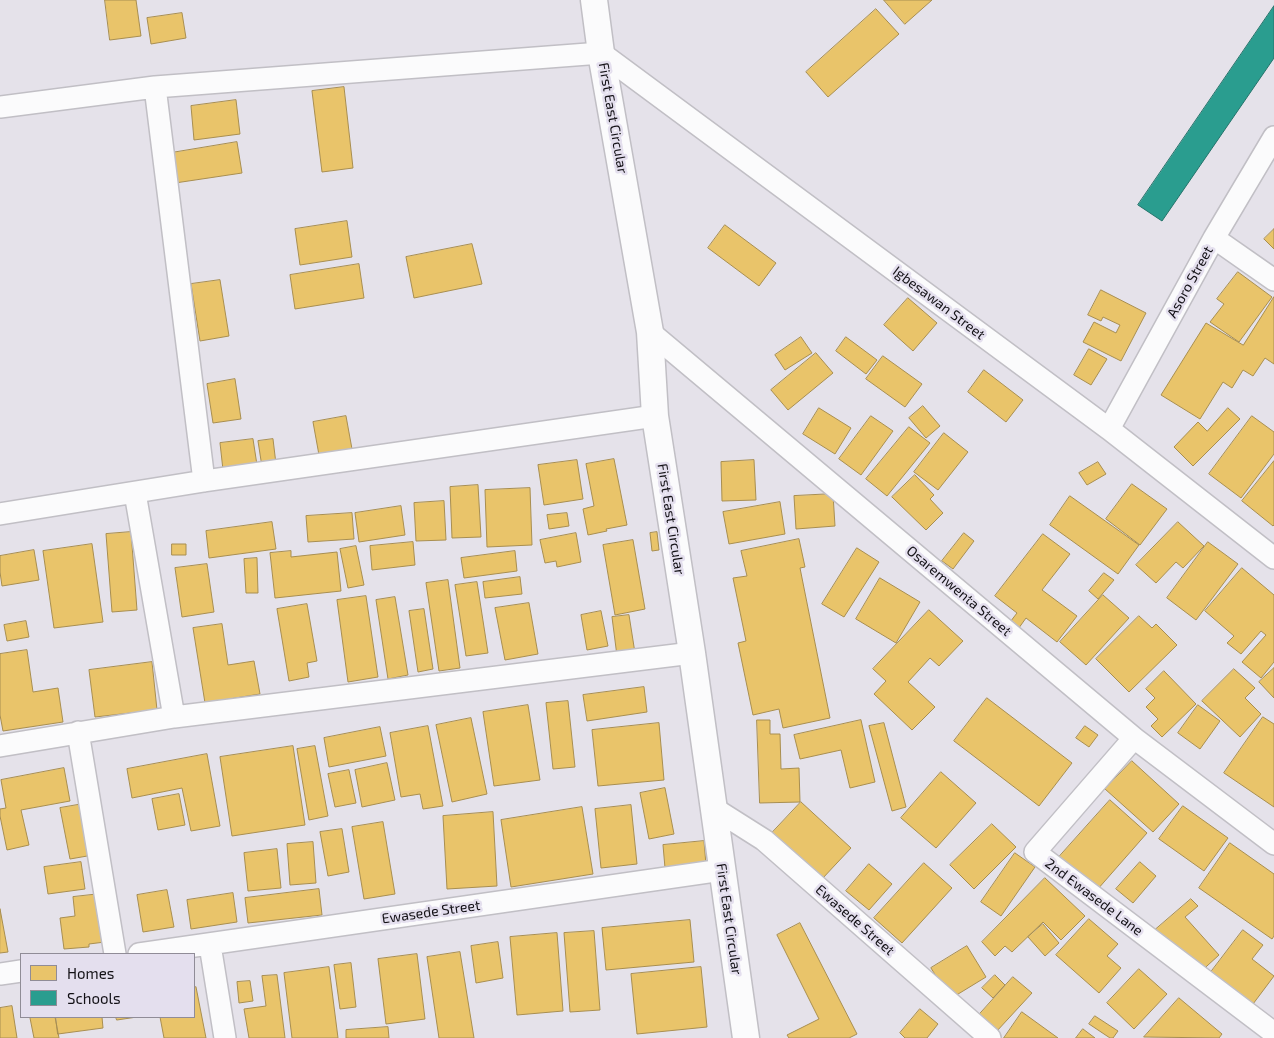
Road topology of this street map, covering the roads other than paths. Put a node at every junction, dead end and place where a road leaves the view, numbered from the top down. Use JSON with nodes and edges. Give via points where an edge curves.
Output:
{"nodes":[{"id":1,"x":594,"y":0,"type":"edge"},
{"id":2,"x":601,"y":52,"type":"junction"},
{"id":3,"x":155,"y":88,"type":"junction"},
{"id":4,"x":0,"y":107,"type":"edge"},
{"id":5,"x":1274,"y":136,"type":"edge"},
{"id":6,"x":1214,"y":238,"type":"junction"},
{"id":7,"x":1274,"y":280,"type":"edge"},
{"id":8,"x":650,"y":332,"type":"junction"},
{"id":9,"x":655,"y":416,"type":"junction"},
{"id":10,"x":1109,"y":430,"type":"junction"},
{"id":11,"x":204,"y":481,"type":"junction"},
{"id":12,"x":135,"y":492,"type":"junction"},
{"id":13,"x":0,"y":514,"type":"edge"},
{"id":14,"x":1274,"y":558,"type":"edge"},
{"id":15,"x":692,"y":653,"type":"junction"},
{"id":16,"x":174,"y":717,"type":"junction"},
{"id":17,"x":78,"y":732,"type":"junction"},
{"id":18,"x":1134,"y":738,"type":"junction"},
{"id":19,"x":0,"y":746,"type":"edge"},
{"id":20,"x":715,"y":809,"type":"junction"},
{"id":21,"x":1274,"y":844,"type":"edge"},
{"id":22,"x":722,"y":870,"type":"junction"},
{"id":23,"x":210,"y":945,"type":"junction"},
{"id":24,"x":115,"y":953,"type":"edge"},
{"id":25,"x":147,"y":953,"type":"edge"},
{"id":26,"x":20,"y":971,"type":"edge"},
{"id":27,"x":0,"y":974,"type":"edge"},
{"id":28,"x":1274,"y":1033,"type":"edge"},
{"id":29,"x":225,"y":1038,"type":"edge"},
{"id":30,"x":746,"y":1038,"type":"edge"},
{"id":31,"x":990,"y":1038,"type":"edge"}],
"edges":[{"from":1,"to":2,"type":"street","name":"First East Circular"},
{"from":2,"to":3,"type":"street"},
{"from":2,"to":8,"type":"street","name":"First East Circular"},
{"from":2,"to":10,"type":"street","name":"Igbesawan Street"},
{"from":3,"to":4,"type":"street"},
{"from":3,"to":11,"type":"street"},
{"from":5,"to":6,"type":"street","name":"Asoro Street"},
{"from":6,"to":7,"type":"street"},
{"from":6,"to":10,"type":"street","name":"Asoro Street"},
{"from":8,"to":9,"type":"street","name":"First East Circular"},
{"from":8,"to":18,"type":"street","name":"Osaremwenta Street"},
{"from":9,"to":11,"type":"street"},
{"from":9,"to":15,"type":"street","name":"First East Circular"},
{"from":10,"to":14,"type":"street","name":"Igbesawan Street"},
{"from":11,"to":12,"type":"street"},
{"from":12,"to":13,"type":"street"},
{"from":12,"to":16,"type":"street"},
{"from":15,"to":16,"type":"street"},
{"from":15,"to":20,"type":"street","name":"First East Circular"},
{"from":16,"to":17,"type":"street"},
{"from":17,"to":19,"type":"street"},
{"from":17,"to":24,"type":"street"},
{"from":18,"to":21,"type":"street","name":"Osaremwenta Street"},
{"from":18,"to":28,"type":"street","name":"2nd Ewasede Lane","via":[[1035,852]]},
{"from":20,"to":22,"type":"street","name":"First East Circular"},
{"from":20,"to":31,"type":"street","name":"Ewasede Street","via":[[764,840]]},
{"from":22,"to":23,"type":"street","name":"Ewasede Street"},
{"from":22,"to":30,"type":"street","name":"First East Circular"},
{"from":23,"to":25,"type":"street","name":"Ewasede Street"},
{"from":23,"to":29,"type":"street"},
{"from":26,"to":27,"type":"street"}]}
